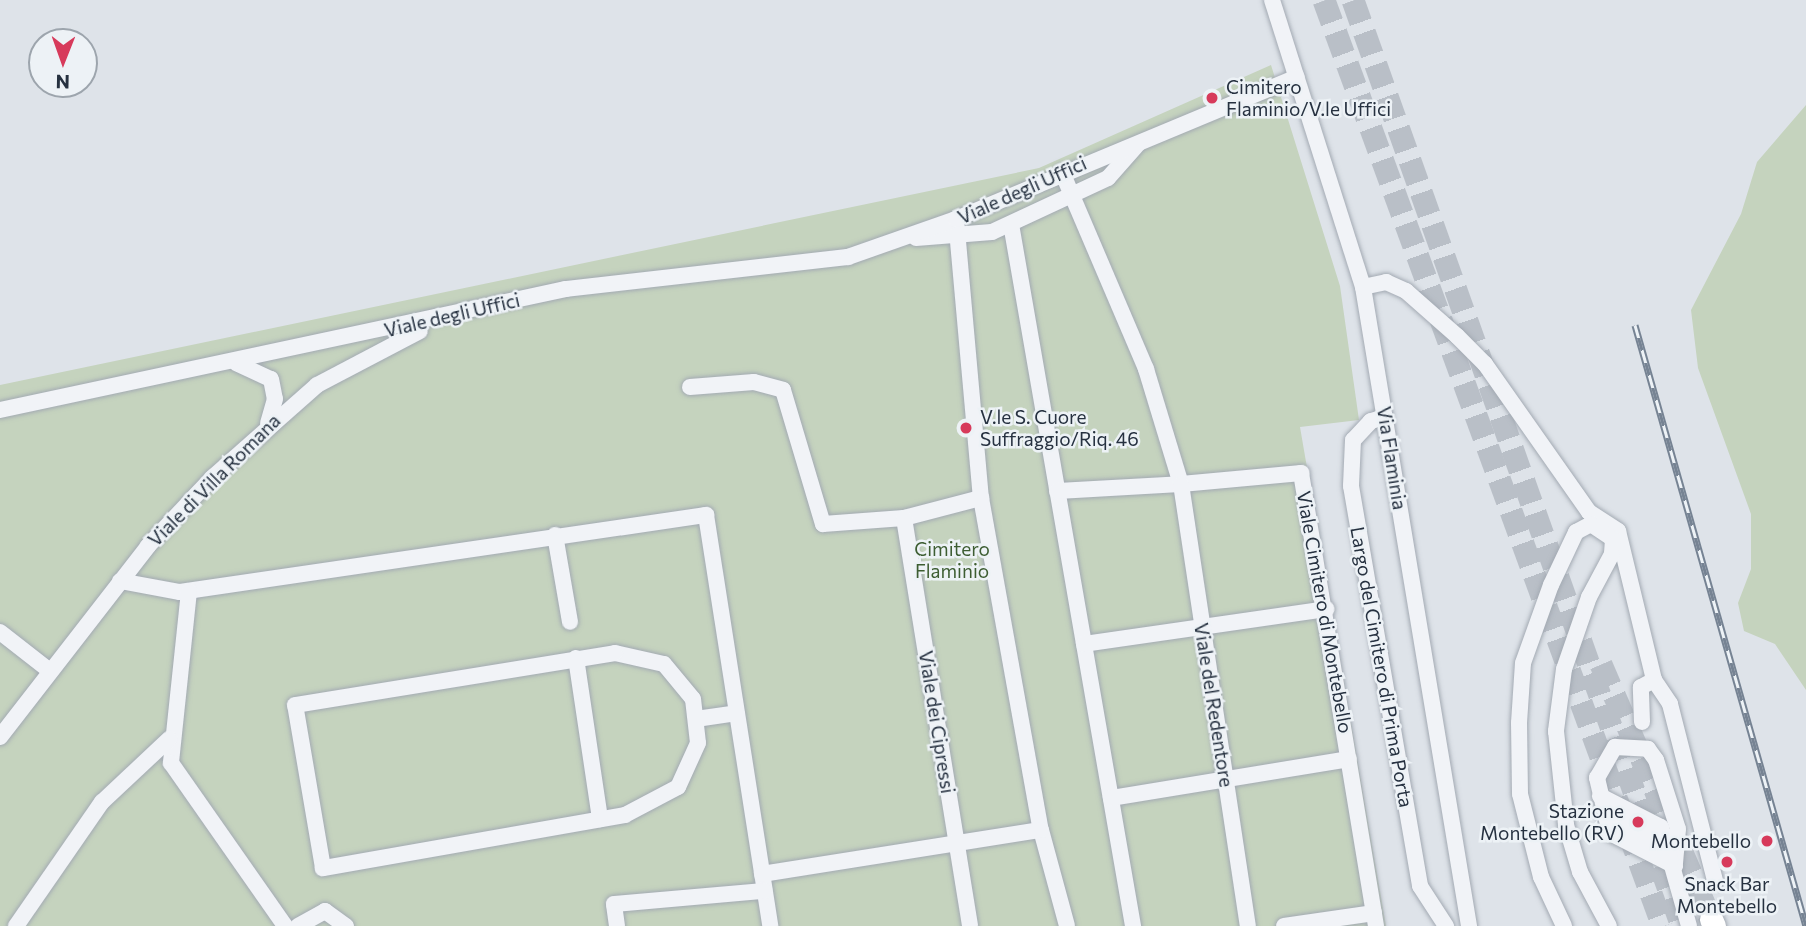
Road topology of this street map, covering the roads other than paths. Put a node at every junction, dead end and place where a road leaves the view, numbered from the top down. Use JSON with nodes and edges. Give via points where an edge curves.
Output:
{"nodes":[{"id":1,"x":1272,"y":0,"type":"edge"},
{"id":2,"x":1297,"y":77,"type":"junction"},
{"id":3,"x":1138,"y":144,"type":"junction"},
{"id":4,"x":1062,"y":172,"type":"junction"},
{"id":5,"x":1073,"y":195,"type":"junction"},
{"id":6,"x":956,"y":219,"type":"junction"},
{"id":7,"x":1011,"y":224,"type":"junction"},
{"id":8,"x":906,"y":237,"type":"junction"},
{"id":9,"x":957,"y":239,"type":"junction"},
{"id":10,"x":1363,"y":287,"type":"junction"},
{"id":11,"x":453,"y":317,"type":"junction"},
{"id":12,"x":216,"y":364,"type":"junction"},
{"id":13,"x":690,"y":387,"type":"dead end"},
{"id":14,"x":0,"y":410,"type":"edge"},
{"id":15,"x":1385,"y":417,"type":"junction"},
{"id":16,"x":267,"y":425,"type":"junction"},
{"id":17,"x":1181,"y":484,"type":"junction"},
{"id":18,"x":1057,"y":491,"type":"junction"},
{"id":19,"x":981,"y":498,"type":"junction"},
{"id":20,"x":904,"y":518,"type":"junction"},
{"id":21,"x":555,"y":536,"type":"junction"},
{"id":22,"x":120,"y":581,"type":"junction"},
{"id":23,"x":189,"y":590,"type":"junction"},
{"id":24,"x":1326,"y":609,"type":"junction"},
{"id":25,"x":570,"y":622,"type":"dead end"},
{"id":26,"x":1202,"y":627,"type":"junction"},
{"id":27,"x":0,"y":632,"type":"edge"},
{"id":28,"x":1084,"y":644,"type":"junction"},
{"id":29,"x":576,"y":658,"type":"junction"},
{"id":30,"x":50,"y":671,"type":"junction"},
{"id":31,"x":1654,"y":680,"type":"junction"},
{"id":32,"x":737,"y":713,"type":"junction"},
{"id":33,"x":696,"y":719,"type":"junction"},
{"id":34,"x":1642,"y":722,"type":"dead end"},
{"id":35,"x":0,"y":737,"type":"edge"},
{"id":36,"x":170,"y":739,"type":"junction"},
{"id":37,"x":1349,"y":759,"type":"junction"},
{"id":38,"x":1226,"y":779,"type":"junction"},
{"id":39,"x":1600,"y":796,"type":"junction"},
{"id":40,"x":1111,"y":798,"type":"junction"},
{"id":41,"x":1606,"y":816,"type":"junction"},
{"id":42,"x":600,"y":819,"type":"junction"},
{"id":43,"x":1041,"y":830,"type":"junction"},
{"id":44,"x":956,"y":842,"type":"junction"},
{"id":45,"x":1667,"y":848,"type":"junction"},
{"id":46,"x":1675,"y":866,"type":"junction"},
{"id":47,"x":762,"y":874,"type":"junction"},
{"id":48,"x":1715,"y":881,"type":"dead end"},
{"id":49,"x":764,"y":891,"type":"junction"},
{"id":50,"x":1431,"y":918,"type":"edge"},
{"id":51,"x":1375,"y":919,"type":"edge"},
{"id":52,"x":1470,"y":922,"type":"edge"},
{"id":53,"x":16,"y":926,"type":"edge"},
{"id":54,"x":285,"y":926,"type":"edge"},
{"id":55,"x":298,"y":926,"type":"edge"},
{"id":56,"x":346,"y":926,"type":"edge"},
{"id":57,"x":617,"y":926,"type":"edge"},
{"id":58,"x":769,"y":926,"type":"edge"},
{"id":59,"x":970,"y":926,"type":"edge"},
{"id":60,"x":1067,"y":926,"type":"edge"},
{"id":61,"x":1133,"y":926,"type":"edge"},
{"id":62,"x":1248,"y":926,"type":"edge"},
{"id":63,"x":1284,"y":926,"type":"edge"},
{"id":64,"x":1446,"y":926,"type":"edge"},
{"id":65,"x":1564,"y":926,"type":"edge"},
{"id":66,"x":1609,"y":926,"type":"edge"},
{"id":67,"x":1689,"y":926,"type":"edge"}],
"edges":[{"from":1,"to":2,"type":"street","name":"Via Flaminia"},
{"from":2,"to":3,"type":"street","name":"Viale degli Uffici"},
{"from":2,"to":10,"type":"street","name":"Via Flaminia"},
{"from":3,"to":4,"type":"street","name":"Viale degli Uffici"},
{"from":3,"to":5,"type":"street","name":"Viale degli Uffici","via":[[1113,174]]},
{"from":4,"to":5,"type":"street"},
{"from":4,"to":6,"type":"street","name":"Viale degli Uffici"},
{"from":5,"to":7,"type":"street","name":"Viale degli Uffici"},
{"from":5,"to":17,"type":"street","via":[[1146,369]]},
{"from":6,"to":8,"type":"street","name":"Viale degli Uffici"},
{"from":6,"to":9,"type":"street"},
{"from":7,"to":9,"type":"street","name":"Viale degli Uffici"},
{"from":7,"to":18,"type":"street"},
{"from":8,"to":9,"type":"street","name":"Viale degli Uffici"},
{"from":8,"to":11,"type":"street","name":"Viale degli Uffici","via":[[825,262],[590,286]]},
{"from":9,"to":19,"type":"street"},
{"from":10,"to":15,"type":"street","name":"Via Flaminia"},
{"from":10,"to":31,"type":"street","via":[[1386,282],[1406,291],[1457,336],[1485,363],[1589,512],[1618,531]]},
{"from":11,"to":12,"type":"street","name":"Viale degli Uffici"},
{"from":11,"to":16,"type":"street","name":"Viale di Villa Romana","via":[[349,364]]},
{"from":12,"to":14,"type":"street","name":"Viale degli Uffici"},
{"from":12,"to":16,"type":"street","via":[[249,364],[271,379],[275,399]]},
{"from":13,"to":20,"type":"street","via":[[754,382],[783,390],[823,524]]},
{"from":15,"to":50,"type":"street","name":"Largo del Cimitero di Prima Porta","via":[[1371,421],[1353,440],[1351,486],[1420,886]]},
{"from":15,"to":52,"type":"street","name":"Via Flaminia"},
{"from":16,"to":22,"type":"street","name":"Viale di Villa Romana","via":[[176,514]]},
{"from":17,"to":18,"type":"street"},
{"from":17,"to":24,"type":"street","name":"Viale Cimitero di Montebello","via":[[1301,473]]},
{"from":17,"to":26,"type":"street","name":"Viale del Redentore"},
{"from":18,"to":28,"type":"street"},
{"from":19,"to":20,"type":"street"},
{"from":19,"to":43,"type":"street"},
{"from":20,"to":44,"type":"street","name":"Viale dei Cipressi"},
{"from":21,"to":23,"type":"street"},
{"from":21,"to":25,"type":"street"},
{"from":21,"to":32,"type":"street","via":[[706,515]]},
{"from":22,"to":23,"type":"street","via":[[153,591]]},
{"from":22,"to":30,"type":"street","name":"Viale di Villa Romana"},
{"from":23,"to":36,"type":"street"},
{"from":24,"to":26,"type":"street"},
{"from":24,"to":37,"type":"street","name":"Viale Cimitero di Montebello"},
{"from":26,"to":28,"type":"street"},
{"from":26,"to":38,"type":"street","name":"Viale del Redentore"},
{"from":27,"to":30,"type":"street"},
{"from":28,"to":40,"type":"street"},
{"from":29,"to":33,"type":"street","via":[[615,653],[664,664],[692,699]]},
{"from":29,"to":42,"type":"street"},
{"from":29,"to":42,"type":"street","via":[[295,705],[323,868]]},
{"from":30,"to":35,"type":"street","name":"Viale di Villa Romana"},
{"from":31,"to":34,"type":"street","via":[[1641,687]]},
{"from":31,"to":48,"type":"street","via":[[1670,704]]},
{"from":32,"to":33,"type":"street"},
{"from":32,"to":47,"type":"street"},
{"from":33,"to":42,"type":"street","via":[[698,743],[678,788],[655,804]]},
{"from":36,"to":53,"type":"street","via":[[102,802]]},
{"from":36,"to":54,"type":"street","via":[[171,763]]},
{"from":37,"to":38,"type":"street"},
{"from":37,"to":51,"type":"street","name":"Viale Cimitero di Montebello"},
{"from":38,"to":40,"type":"street"},
{"from":38,"to":62,"type":"street","name":"Viale del Redentore"},
{"from":39,"to":41,"type":"street"},
{"from":39,"to":45,"type":"street","via":[[1661,827]]},
{"from":39,"to":46,"type":"street","via":[[1604,757],[1615,747],[1648,749],[1678,829]]},
{"from":40,"to":61,"type":"street"},
{"from":41,"to":45,"type":"street"},
{"from":41,"to":46,"type":"street","via":[[1610,833]]},
{"from":43,"to":44,"type":"street"},
{"from":43,"to":60,"type":"street"},
{"from":44,"to":47,"type":"street"},
{"from":44,"to":59,"type":"street","name":"Viale dei Cipressi"},
{"from":45,"to":46,"type":"street"},
{"from":46,"to":67,"type":"street"},
{"from":47,"to":49,"type":"street"},
{"from":49,"to":57,"type":"street","via":[[614,904]]},
{"from":49,"to":58,"type":"street"},
{"from":50,"to":64,"type":"street","name":"Largo del Cimitero di Prima Porta"},
{"from":51,"to":63,"type":"street"},
{"from":55,"to":56,"type":"street","via":[[326,911]]},
{"from":65,"to":66,"type":"street","via":[[1541,877],[1520,794],[1523,663],[1576,532],[1591,524],[1613,539],[1612,554],[1589,597],[1564,669],[1556,731],[1566,825],[1580,872]]}]}
